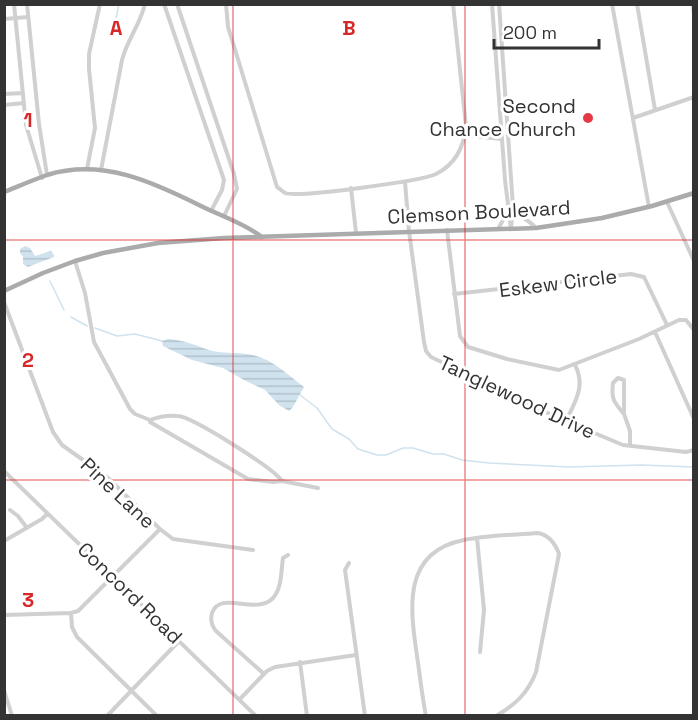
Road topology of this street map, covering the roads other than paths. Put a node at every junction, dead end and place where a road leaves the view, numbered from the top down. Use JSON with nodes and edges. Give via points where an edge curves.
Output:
{"nodes":[{"id":1,"x":14,"y":4,"type":"edge"},
{"id":2,"x":27,"y":4,"type":"edge"},
{"id":3,"x":100,"y":4,"type":"edge"},
{"id":4,"x":145,"y":4,"type":"edge"},
{"id":5,"x":164,"y":4,"type":"edge"},
{"id":6,"x":177,"y":4,"type":"edge"},
{"id":7,"x":226,"y":4,"type":"edge"},
{"id":8,"x":453,"y":4,"type":"edge"},
{"id":9,"x":492,"y":4,"type":"edge"},
{"id":10,"x":499,"y":4,"type":"edge"},
{"id":11,"x":612,"y":4,"type":"edge"},
{"id":12,"x":637,"y":4,"type":"edge"},
{"id":13,"x":693,"y":4,"type":"edge"},
{"id":14,"x":693,"y":16,"type":"edge"},
{"id":15,"x":28,"y":17,"type":"junction"},
{"id":16,"x":15,"y":18,"type":"junction"},
{"id":17,"x":4,"y":20,"type":"edge"},
{"id":18,"x":23,"y":93,"type":"junction"},
{"id":19,"x":4,"y":94,"type":"edge"},
{"id":20,"x":693,"y":97,"type":"edge"},
{"id":21,"x":24,"y":103,"type":"junction"},
{"id":22,"x":4,"y":105,"type":"edge"},
{"id":23,"x":655,"y":110,"type":"junction"},
{"id":24,"x":633,"y":118,"type":"junction"},
{"id":25,"x":466,"y":135,"type":"junction"},
{"id":26,"x":501,"y":139,"type":"junction"},
{"id":27,"x":87,"y":169,"type":"junction"},
{"id":28,"x":101,"y":170,"type":"junction"},
{"id":29,"x":45,"y":176,"type":"junction"},
{"id":30,"x":405,"y":182,"type":"junction"},
{"id":31,"x":351,"y":188,"type":"junction"},
{"id":32,"x":4,"y":192,"type":"edge"},
{"id":33,"x":693,"y":193,"type":"edge"},
{"id":34,"x":667,"y":202,"type":"junction"},
{"id":35,"x":513,"y":207,"type":"junction"},
{"id":36,"x":649,"y":207,"type":"junction"},
{"id":37,"x":211,"y":211,"type":"junction"},
{"id":38,"x":507,"y":212,"type":"junction"},
{"id":39,"x":224,"y":217,"type":"junction"},
{"id":40,"x":536,"y":228,"type":"junction"},
{"id":41,"x":498,"y":229,"type":"junction"},
{"id":42,"x":511,"y":229,"type":"junction"},
{"id":43,"x":447,"y":230,"type":"junction"},
{"id":44,"x":409,"y":231,"type":"junction"},
{"id":45,"x":356,"y":234,"type":"junction"},
{"id":46,"x":262,"y":237,"type":"junction"},
{"id":47,"x":75,"y":261,"type":"junction"},
{"id":48,"x":693,"y":261,"type":"edge"},
{"id":49,"x":4,"y":291,"type":"edge"},
{"id":50,"x":454,"y":294,"type":"junction"},
{"id":51,"x":4,"y":302,"type":"edge"},
{"id":52,"x":667,"y":326,"type":"junction"},
{"id":53,"x":693,"y":330,"type":"edge"},
{"id":54,"x":655,"y":332,"type":"junction"},
{"id":55,"x":575,"y":364,"type":"junction"},
{"id":56,"x":624,"y":414,"type":"junction"},
{"id":57,"x":693,"y":419,"type":"edge"},
{"id":58,"x":150,"y":420,"type":"junction"},
{"id":59,"x":566,"y":421,"type":"junction"},
{"id":60,"x":630,"y":446,"type":"junction"},
{"id":61,"x":693,"y":450,"type":"edge"},
{"id":62,"x":687,"y":452,"type":"junction"},
{"id":63,"x":693,"y":457,"type":"edge"},
{"id":64,"x":4,"y":471,"type":"edge"},
{"id":65,"x":282,"y":481,"type":"junction"},
{"id":66,"x":318,"y":488,"type":"dead end"},
{"id":67,"x":10,"y":510,"type":"dead end"},
{"id":68,"x":47,"y":514,"type":"junction"},
{"id":69,"x":27,"y":528,"type":"junction"},
{"id":70,"x":160,"y":529,"type":"junction"},
{"id":71,"x":477,"y":538,"type":"junction"},
{"id":72,"x":4,"y":541,"type":"edge"},
{"id":73,"x":253,"y":550,"type":"dead end"},
{"id":74,"x":288,"y":555,"type":"dead end"},
{"id":75,"x":349,"y":563,"type":"dead end"},
{"id":76,"x":113,"y":577,"type":"junction"},
{"id":77,"x":71,"y":613,"type":"junction"},
{"id":78,"x":4,"y":615,"type":"edge"},
{"id":79,"x":179,"y":640,"type":"junction"},
{"id":80,"x":480,"y":652,"type":"dead end"},
{"id":81,"x":356,"y":655,"type":"junction"},
{"id":82,"x":300,"y":662,"type":"junction"},
{"id":83,"x":264,"y":674,"type":"junction"},
{"id":84,"x":4,"y":690,"type":"edge"},
{"id":85,"x":130,"y":690,"type":"junction"},
{"id":86,"x":240,"y":699,"type":"junction"},
{"id":87,"x":12,"y":716,"type":"edge"},
{"id":88,"x":107,"y":716,"type":"edge"},
{"id":89,"x":157,"y":716,"type":"edge"},
{"id":90,"x":256,"y":716,"type":"edge"},
{"id":91,"x":307,"y":716,"type":"edge"},
{"id":92,"x":364,"y":716,"type":"edge"},
{"id":93,"x":426,"y":716,"type":"edge"},
{"id":94,"x":496,"y":716,"type":"edge"}],
"edges":[{"from":1,"to":16,"type":"street"},
{"from":2,"to":15,"type":"street"},
{"from":3,"to":27,"type":"street","via":[[89,54],[95,128]]},
{"from":4,"to":28,"type":"street","via":[[123,53]]},
{"from":5,"to":37,"type":"street","via":[[224,180]]},
{"from":6,"to":39,"type":"street","via":[[236,182],[237,189]]},
{"from":7,"to":31,"type":"street","via":[[228,27],[277,187],[285,193],[304,194]]},
{"from":8,"to":25,"type":"street"},
{"from":9,"to":26,"type":"street"},
{"from":10,"to":35,"type":"street"},
{"from":11,"to":24,"type":"street"},
{"from":12,"to":23,"type":"street"},
{"from":13,"to":14,"type":"street"},
{"from":15,"to":16,"type":"street"},
{"from":15,"to":29,"type":"street"},
{"from":16,"to":17,"type":"street"},
{"from":16,"to":18,"type":"street"},
{"from":18,"to":19,"type":"street"},
{"from":18,"to":21,"type":"street"},
{"from":20,"to":23,"type":"street"},
{"from":21,"to":22,"type":"street"},
{"from":21,"to":29,"type":"street","via":[[28,135]]},
{"from":23,"to":24,"type":"street"},
{"from":24,"to":36,"type":"street"},
{"from":25,"to":26,"type":"street"},
{"from":25,"to":30,"type":"street","via":[[453,161],[436,174]]},
{"from":26,"to":38,"type":"street"},
{"from":27,"to":28,"type":"main road"},
{"from":27,"to":29,"type":"main road"},
{"from":28,"to":37,"type":"main road","via":[[144,180]]},
{"from":29,"to":32,"type":"main road"},
{"from":30,"to":31,"type":"street"},
{"from":30,"to":44,"type":"street"},
{"from":31,"to":45,"type":"street"},
{"from":33,"to":34,"type":"main road","name":"Clemson Boulevard"},
{"from":34,"to":36,"type":"main road","name":"Clemson Boulevard"},
{"from":34,"to":48,"type":"street"},
{"from":35,"to":40,"type":"street"},
{"from":35,"to":42,"type":"street"},
{"from":36,"to":40,"type":"main road","name":"Clemson Boulevard"},
{"from":37,"to":39,"type":"main road"},
{"from":38,"to":41,"type":"street"},
{"from":38,"to":42,"type":"street"},
{"from":39,"to":46,"type":"main road"},
{"from":40,"to":42,"type":"main road","name":"Clemson Boulevard"},
{"from":41,"to":42,"type":"main road","name":"Clemson Boulevard"},
{"from":41,"to":43,"type":"main road","name":"Clemson Boulevard"},
{"from":43,"to":44,"type":"main road","name":"Clemson Boulevard"},
{"from":43,"to":50,"type":"street"},
{"from":44,"to":45,"type":"main road","name":"Clemson Boulevard"},
{"from":44,"to":59,"type":"street","name":"Tanglewood Drive","via":[[426,351],[431,357]]},
{"from":45,"to":46,"type":"main road","name":"Clemson Boulevard"},
{"from":46,"to":47,"type":"main road","name":"Clemson Boulevard","via":[[158,243]]},
{"from":47,"to":49,"type":"main road","name":"Clemson Boulevard"},
{"from":47,"to":58,"type":"street","via":[[86,293],[94,342],[130,409]]},
{"from":50,"to":52,"type":"street","name":"Eskew Circle","via":[[639,274]]},
{"from":50,"to":55,"type":"street","via":[[460,336],[468,347],[559,370]]},
{"from":51,"to":70,"type":"street","name":"Pine Lane","via":[[58,440],[107,477]]},
{"from":52,"to":53,"type":"street","via":[[686,320]]},
{"from":52,"to":54,"type":"street"},
{"from":54,"to":55,"type":"street"},
{"from":54,"to":57,"type":"street"},
{"from":55,"to":59,"type":"street","via":[[582,382]]},
{"from":56,"to":56,"type":"street","via":[[624,380],[618,378],[613,383],[612,396]]},
{"from":56,"to":60,"type":"street"},
{"from":58,"to":65,"type":"street","via":[[248,478]]},
{"from":58,"to":65,"type":"street","via":[[165,416],[185,418]]},
{"from":59,"to":60,"type":"street","name":"Tanglewood Drive"},
{"from":60,"to":62,"type":"street","name":"Tanglewood Drive"},
{"from":61,"to":62,"type":"street","name":"Tanglewood Drive"},
{"from":62,"to":63,"type":"street"},
{"from":64,"to":68,"type":"street","name":"Concord Road"},
{"from":65,"to":66,"type":"street"},
{"from":67,"to":69,"type":"street"},
{"from":68,"to":69,"type":"street"},
{"from":68,"to":76,"type":"street","name":"Concord Road"},
{"from":69,"to":72,"type":"street"},
{"from":70,"to":73,"type":"street","via":[[180,541]]},
{"from":70,"to":76,"type":"street","name":"Pine Lane"},
{"from":71,"to":80,"type":"street","via":[[484,610]]},
{"from":71,"to":93,"type":"street","via":[[451,544],[433,554],[414,582],[411,606]]},
{"from":71,"to":94,"type":"street","via":[[546,534],[559,554],[531,686]]},
{"from":74,"to":83,"type":"street","via":[[283,558],[277,591],[269,601],[255,605],[222,603],[211,615],[216,631]]},
{"from":75,"to":81,"type":"street","via":[[345,570]]},
{"from":76,"to":77,"type":"street","name":"Pine Lane","via":[[78,611]]},
{"from":76,"to":79,"type":"street","name":"Concord Road"},
{"from":77,"to":78,"type":"street"},
{"from":77,"to":85,"type":"street","via":[[77,637]]},
{"from":79,"to":85,"type":"street"},
{"from":79,"to":86,"type":"street","name":"Concord Road"},
{"from":81,"to":82,"type":"street"},
{"from":81,"to":92,"type":"street"},
{"from":82,"to":83,"type":"street"},
{"from":82,"to":91,"type":"street"},
{"from":83,"to":86,"type":"street"},
{"from":84,"to":87,"type":"street"},
{"from":85,"to":88,"type":"street"},
{"from":85,"to":89,"type":"street"},
{"from":86,"to":90,"type":"street","name":"Concord Road"}]}
